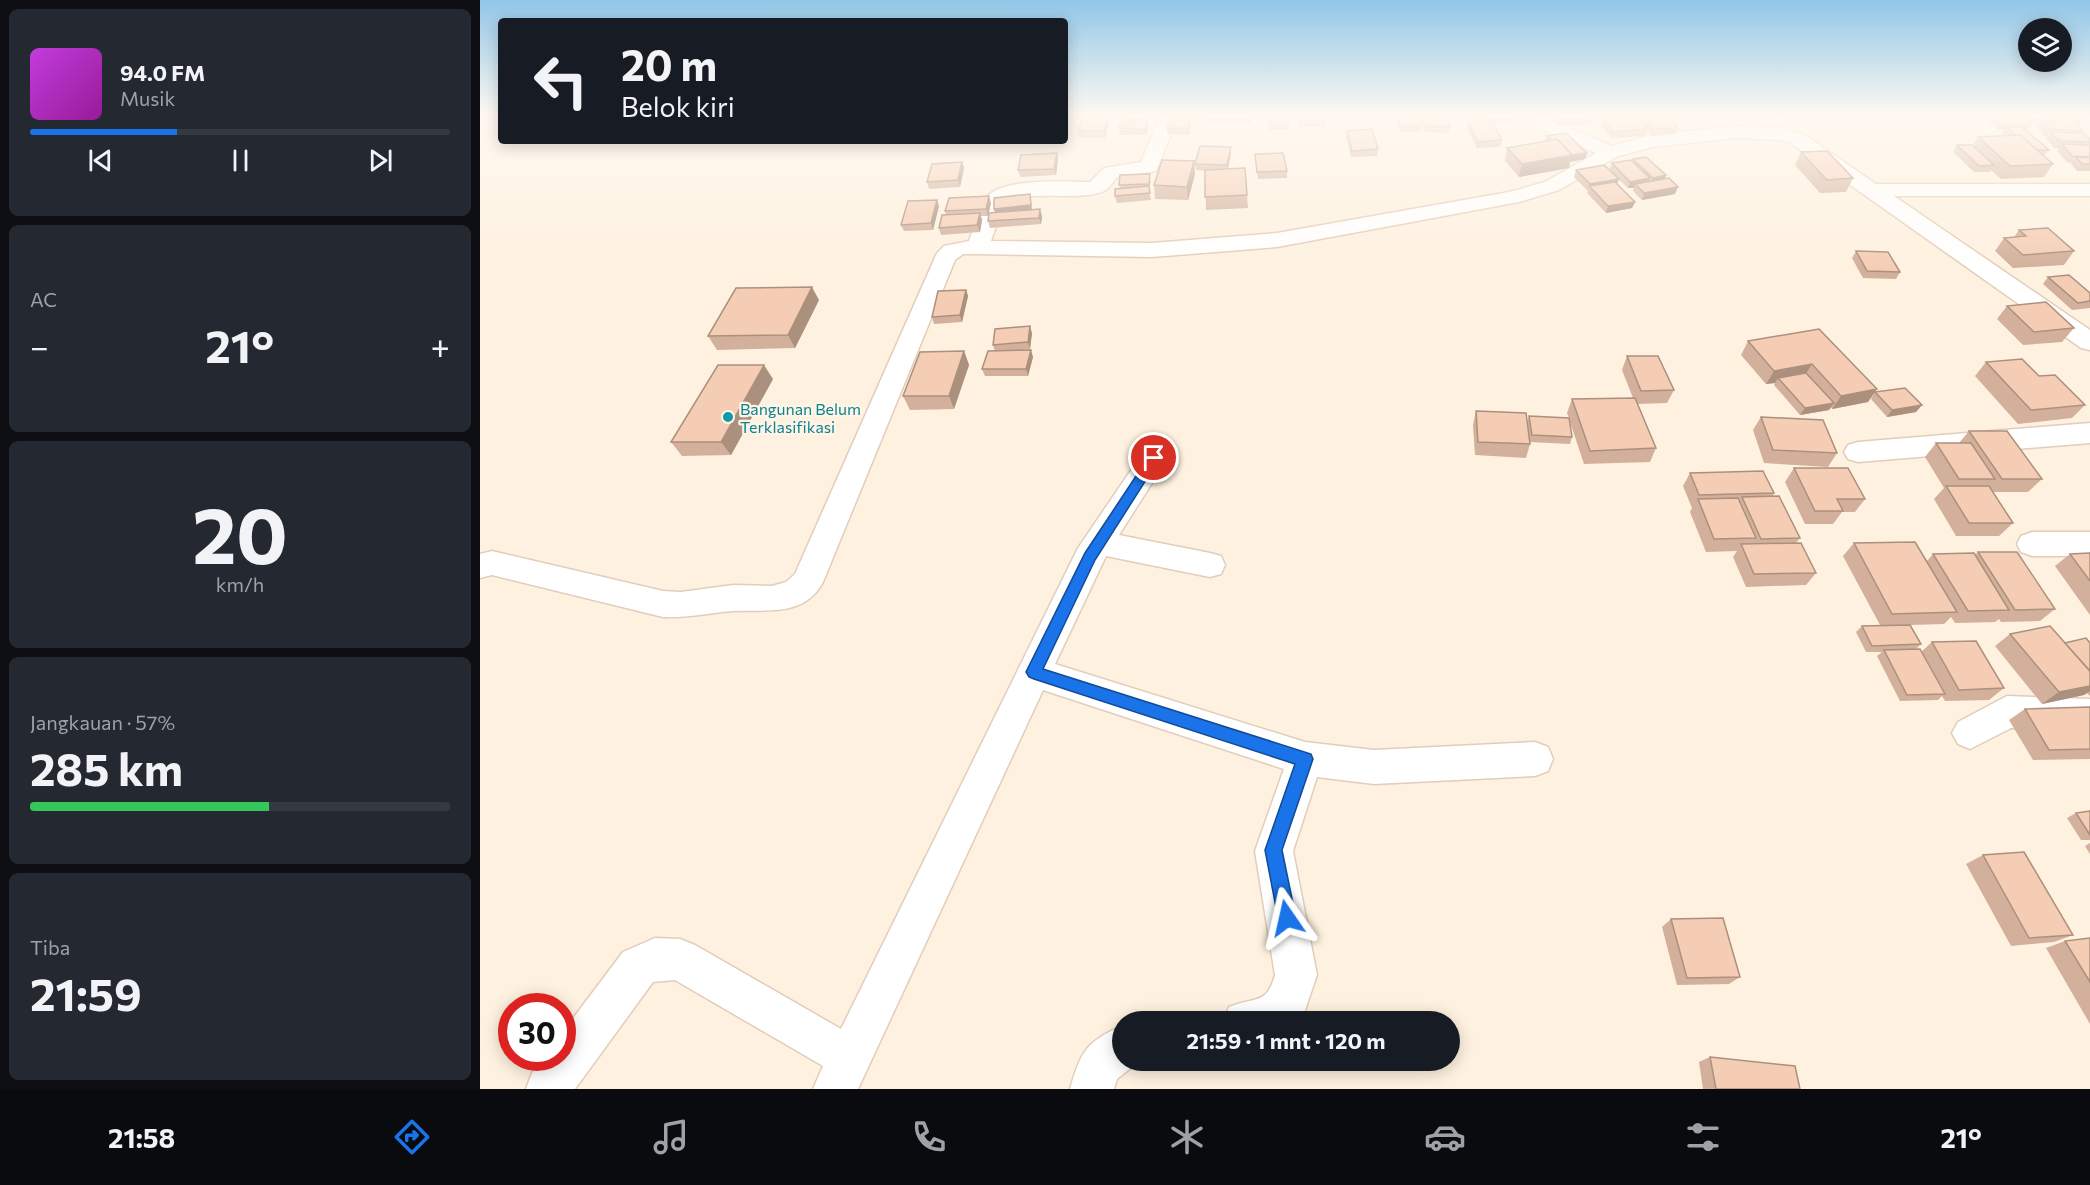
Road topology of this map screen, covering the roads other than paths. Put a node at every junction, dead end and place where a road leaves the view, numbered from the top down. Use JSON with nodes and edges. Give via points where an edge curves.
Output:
{"nodes":[{"id":1,"x":1143,"y":168,"type":"edge"},
{"id":2,"x":1584,"y":168,"type":"edge"},
{"id":3,"x":1841,"y":168,"type":"edge"},
{"id":4,"x":1872,"y":190,"type":"junction"},
{"id":5,"x":2090,"y":190,"type":"edge"},
{"id":6,"x":978,"y":247,"type":"junction"},
{"id":7,"x":2090,"y":342,"type":"edge"},
{"id":8,"x":2090,"y":433,"type":"edge"},
{"id":9,"x":1858,"y":452,"type":"dead end"},
{"id":10,"x":1154,"y":458,"type":"dead end"},
{"id":11,"x":1099,"y":543,"type":"junction"},
{"id":12,"x":2032,"y":544,"type":"dead end"},
{"id":13,"x":2090,"y":544,"type":"edge"},
{"id":14,"x":1210,"y":565,"type":"dead end"},
{"id":15,"x":480,"y":566,"type":"edge"},
{"id":16,"x":1034,"y":672,"type":"junction"},
{"id":17,"x":2090,"y":715,"type":"edge"},
{"id":18,"x":1970,"y":733,"type":"dead end"},
{"id":19,"x":1305,"y":759,"type":"junction"},
{"id":20,"x":1535,"y":759,"type":"dead end"},
{"id":21,"x":1280,"y":1011,"type":"edge"},
{"id":22,"x":1112,"y":1055,"type":"edge"},
{"id":23,"x":842,"y":1073,"type":"edge"},
{"id":24,"x":548,"y":1089,"type":"edge"},
{"id":25,"x":1092,"y":1089,"type":"edge"}],
"edges":[{"from":1,"to":6,"type":"street","via":[[1110,172],[1093,188],[1000,194]]},
{"from":2,"to":6,"type":"street","via":[[1552,186],[1512,198],[1277,240],[1152,249]]},
{"from":3,"to":4,"type":"street"},
{"from":4,"to":5,"type":"street"},
{"from":4,"to":7,"type":"street"},
{"from":6,"to":15,"type":"street","via":[[952,251],[945,258],[807,582],[796,593],[771,599],[663,604],[492,563]]},
{"from":8,"to":9,"type":"street"},
{"from":10,"to":11,"type":"street"},
{"from":11,"to":14,"type":"street"},
{"from":11,"to":16,"type":"street"},
{"from":12,"to":13,"type":"street"},
{"from":16,"to":19,"type":"street"},
{"from":16,"to":23,"type":"street"},
{"from":17,"to":18,"type":"street","via":[[2007,712]]},
{"from":19,"to":20,"type":"street","via":[[1374,767]]},
{"from":19,"to":21,"type":"street","via":[[1274,850],[1296,975],[1287,1006]]},
{"from":22,"to":25,"type":"street","via":[[1099,1065]]},
{"from":23,"to":24,"type":"street","via":[[680,960],[655,959],[638,967]]}]}
